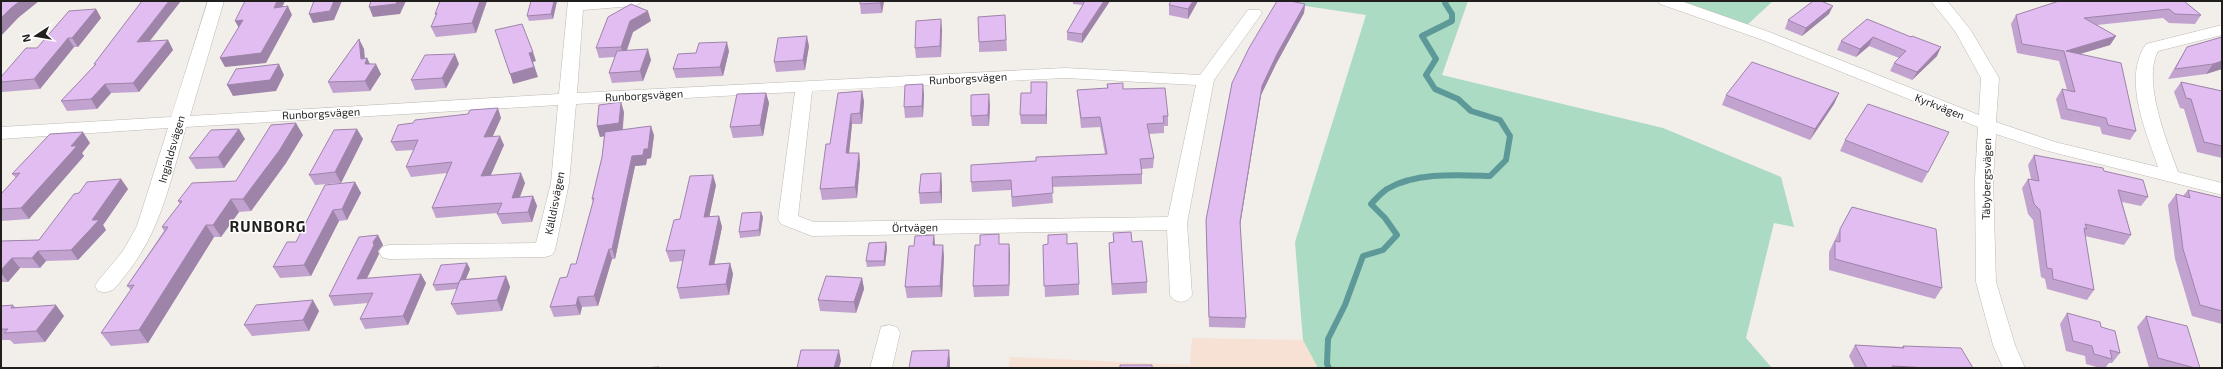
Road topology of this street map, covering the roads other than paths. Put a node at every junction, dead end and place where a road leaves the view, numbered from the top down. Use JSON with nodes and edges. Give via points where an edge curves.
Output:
{"nodes":[{"id":1,"x":216,"y":1,"type":"edge"},
{"id":2,"x":633,"y":1,"type":"edge"},
{"id":3,"x":1666,"y":1,"type":"edge"},
{"id":4,"x":1939,"y":1,"type":"edge"},
{"id":5,"x":576,"y":4,"type":"edge"},
{"id":6,"x":1254,"y":13,"type":"dead end"},
{"id":7,"x":2222,"y":30,"type":"edge"},
{"id":8,"x":1205,"y":80,"type":"junction"},
{"id":9,"x":804,"y":87,"type":"junction"},
{"id":10,"x":567,"y":99,"type":"junction"},
{"id":11,"x":178,"y":122,"type":"junction"},
{"id":12,"x":1988,"y":125,"type":"junction"},
{"id":13,"x":1,"y":133,"type":"edge"},
{"id":14,"x":2170,"y":175,"type":"junction"},
{"id":15,"x":2222,"y":189,"type":"edge"},
{"id":16,"x":1177,"y":223,"type":"junction"},
{"id":17,"x":389,"y":252,"type":"dead end"},
{"id":18,"x":105,"y":286,"type":"dead end"},
{"id":19,"x":1181,"y":295,"type":"dead end"},
{"id":20,"x":889,"y":333,"type":"dead end"},
{"id":21,"x":881,"y":368,"type":"edge"},
{"id":22,"x":2014,"y":368,"type":"edge"}],
"edges":[{"from":1,"to":11,"type":"street","name":"Ingjaldsvägen"},
{"from":2,"to":5,"type":"street"},
{"from":3,"to":12,"type":"street","name":"Kyrkvägen","via":[[1766,36]]},
{"from":4,"to":12,"type":"street","name":"Täbybergsvägen","via":[[1962,29],[1990,78]]},
{"from":5,"to":10,"type":"street","name":"Källdisvägen"},
{"from":6,"to":8,"type":"street"},
{"from":7,"to":14,"type":"street","via":[[2152,48],[2146,54],[2144,70],[2151,114]]},
{"from":8,"to":9,"type":"street","name":"Runborgsvägen","via":[[1065,73]]},
{"from":8,"to":16,"type":"street"},
{"from":9,"to":10,"type":"street","name":"Runborgsvägen"},
{"from":9,"to":16,"type":"street","name":"Örtvägen","via":[[788,219],[812,229]]},
{"from":10,"to":11,"type":"street","name":"Runborgsvägen"},
{"from":10,"to":17,"type":"street","name":"Källdisvägen","via":[[560,183],[545,250]]},
{"from":11,"to":13,"type":"street","name":"Runborgsvägen"},
{"from":11,"to":18,"type":"street","name":"Ingjaldsvägen","via":[[147,226],[131,255]]},
{"from":12,"to":14,"type":"street","name":"Kyrkvägen","via":[[2050,146]]},
{"from":12,"to":22,"type":"street","name":"Täbybergsvägen","via":[[1984,179],[1986,282],[2004,345]]},
{"from":14,"to":15,"type":"street","name":"Kyrkvägen"},
{"from":16,"to":19,"type":"street"},
{"from":20,"to":21,"type":"street"}]}
